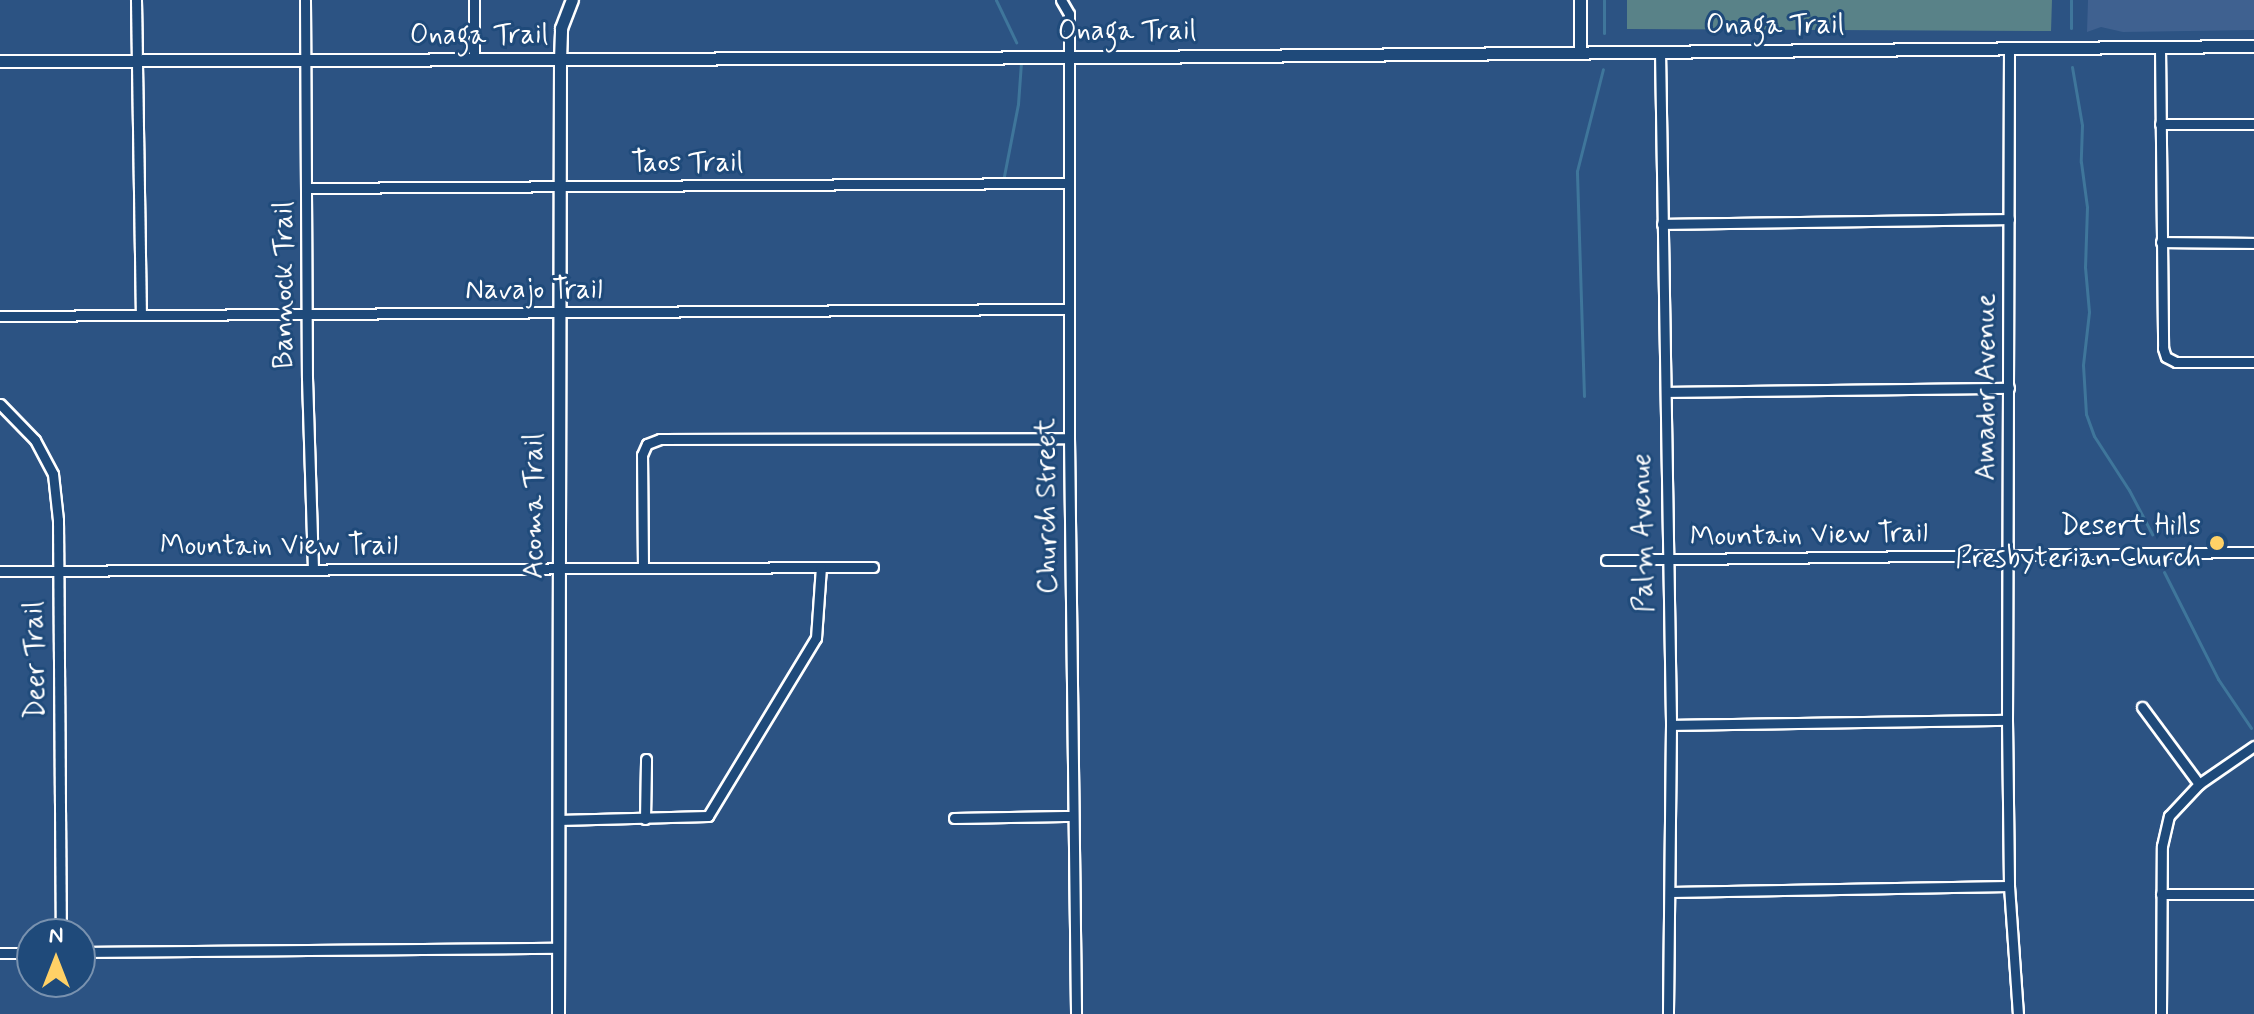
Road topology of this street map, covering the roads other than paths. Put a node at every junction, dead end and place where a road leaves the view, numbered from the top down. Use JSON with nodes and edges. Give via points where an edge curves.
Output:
{"nodes":[{"id":1,"x":136,"y":0,"type":"edge"},
{"id":2,"x":305,"y":0,"type":"edge"},
{"id":3,"x":474,"y":0,"type":"edge"},
{"id":4,"x":572,"y":0,"type":"edge"},
{"id":5,"x":1061,"y":0,"type":"edge"},
{"id":6,"x":1580,"y":0,"type":"edge"},
{"id":7,"x":2254,"y":46,"type":"edge"},
{"id":8,"x":2160,"y":47,"type":"junction"},
{"id":9,"x":2009,"y":48,"type":"junction"},
{"id":10,"x":1660,"y":51,"type":"junction"},
{"id":11,"x":1580,"y":52,"type":"junction"},
{"id":12,"x":1068,"y":56,"type":"junction"},
{"id":13,"x":306,"y":60,"type":"junction"},
{"id":14,"x":474,"y":60,"type":"junction"},
{"id":15,"x":560,"y":60,"type":"junction"},
{"id":16,"x":0,"y":61,"type":"edge"},
{"id":17,"x":136,"y":61,"type":"junction"},
{"id":18,"x":2160,"y":124,"type":"junction"},
{"id":19,"x":2254,"y":124,"type":"edge"},
{"id":20,"x":1068,"y":183,"type":"junction"},
{"id":21,"x":560,"y":187,"type":"junction"},
{"id":22,"x":306,"y":188,"type":"junction"},
{"id":23,"x":2009,"y":219,"type":"junction"},
{"id":24,"x":1662,"y":224,"type":"junction"},
{"id":25,"x":2161,"y":242,"type":"junction"},
{"id":26,"x":2254,"y":243,"type":"edge"},
{"id":27,"x":1068,"y":309,"type":"junction"},
{"id":28,"x":559,"y":312,"type":"junction"},
{"id":29,"x":307,"y":313,"type":"junction"},
{"id":30,"x":141,"y":314,"type":"junction"},
{"id":31,"x":0,"y":316,"type":"edge"},
{"id":32,"x":2254,"y":362,"type":"edge"},
{"id":33,"x":2009,"y":388,"type":"junction"},
{"id":34,"x":1666,"y":392,"type":"junction"},
{"id":35,"x":0,"y":404,"type":"edge"},
{"id":36,"x":1069,"y":438,"type":"junction"},
{"id":37,"x":2254,"y":552,"type":"edge"},
{"id":38,"x":2010,"y":555,"type":"junction"},
{"id":39,"x":1667,"y":559,"type":"junction"},
{"id":40,"x":1606,"y":560,"type":"dead end"},
{"id":41,"x":643,"y":567,"type":"junction"},
{"id":42,"x":821,"y":567,"type":"junction"},
{"id":43,"x":873,"y":567,"type":"dead end"},
{"id":44,"x":559,"y":568,"type":"junction"},
{"id":45,"x":313,"y":569,"type":"junction"},
{"id":46,"x":57,"y":570,"type":"junction"},
{"id":47,"x":0,"y":571,"type":"edge"},
{"id":48,"x":2142,"y":707,"type":"dead end"},
{"id":49,"x":2007,"y":720,"type":"junction"},
{"id":50,"x":1671,"y":725,"type":"junction"},
{"id":51,"x":2254,"y":746,"type":"edge"},
{"id":52,"x":646,"y":759,"type":"dead end"},
{"id":53,"x":2199,"y":784,"type":"junction"},
{"id":54,"x":1073,"y":816,"type":"junction"},
{"id":55,"x":954,"y":818,"type":"dead end"},
{"id":56,"x":645,"y":819,"type":"junction"},
{"id":57,"x":558,"y":820,"type":"junction"},
{"id":58,"x":2009,"y":886,"type":"junction"},
{"id":59,"x":1670,"y":892,"type":"junction"},
{"id":60,"x":2161,"y":894,"type":"junction"},
{"id":61,"x":2254,"y":894,"type":"edge"},
{"id":62,"x":61,"y":918,"type":"edge"},
{"id":63,"x":558,"y":948,"type":"junction"},
{"id":64,"x":96,"y":952,"type":"edge"},
{"id":65,"x":558,"y":1014,"type":"edge"},
{"id":66,"x":1076,"y":1014,"type":"edge"},
{"id":67,"x":1668,"y":1014,"type":"edge"},
{"id":68,"x":2018,"y":1014,"type":"edge"},
{"id":69,"x":2161,"y":1014,"type":"edge"}],
"edges":[{"from":1,"to":17,"type":"street"},
{"from":2,"to":13,"type":"street","name":"Bannock Trail"},
{"from":3,"to":14,"type":"street"},
{"from":4,"to":15,"type":"street","name":"Acoma Trail","via":[[561,28]]},
{"from":5,"to":12,"type":"street","name":"Church Street","via":[[1069,14]]},
{"from":6,"to":11,"type":"street"},
{"from":7,"to":8,"type":"street","name":"Onaga Trail"},
{"from":8,"to":9,"type":"street","name":"Onaga Trail"},
{"from":8,"to":18,"type":"street"},
{"from":9,"to":10,"type":"street","name":"Onaga Trail"},
{"from":9,"to":23,"type":"street","name":"Amador Avenue"},
{"from":10,"to":11,"type":"street","name":"Onaga Trail"},
{"from":10,"to":24,"type":"street","name":"Palm Avenue"},
{"from":11,"to":12,"type":"street","name":"Onaga Trail"},
{"from":12,"to":15,"type":"street","name":"Onaga Trail"},
{"from":12,"to":20,"type":"street","name":"Church Street"},
{"from":13,"to":14,"type":"street","name":"Onaga Trail"},
{"from":13,"to":17,"type":"street","name":"Onaga Trail"},
{"from":13,"to":22,"type":"street","name":"Bannock Trail"},
{"from":14,"to":15,"type":"street","name":"Onaga Trail"},
{"from":15,"to":21,"type":"street","name":"Acoma Trail"},
{"from":16,"to":17,"type":"street","name":"Onaga Trail"},
{"from":17,"to":30,"type":"street"},
{"from":18,"to":19,"type":"street"},
{"from":18,"to":25,"type":"street"},
{"from":20,"to":21,"type":"street","name":"Taos Trail"},
{"from":20,"to":27,"type":"street","name":"Church Street"},
{"from":21,"to":22,"type":"street","name":"Taos Trail"},
{"from":21,"to":28,"type":"street","name":"Acoma Trail"},
{"from":22,"to":29,"type":"street","name":"Bannock Trail"},
{"from":23,"to":24,"type":"street"},
{"from":23,"to":33,"type":"street","name":"Amador Avenue"},
{"from":24,"to":34,"type":"street","name":"Palm Avenue"},
{"from":25,"to":26,"type":"street"},
{"from":25,"to":32,"type":"street","via":[[2161,337],[2166,357],[2187,363]]},
{"from":27,"to":28,"type":"street","name":"Navajo Trail"},
{"from":27,"to":36,"type":"street","name":"Church Street"},
{"from":28,"to":29,"type":"street","name":"Navajo Trail"},
{"from":28,"to":44,"type":"street","name":"Acoma Trail"},
{"from":29,"to":30,"type":"street","name":"Navajo Trail"},
{"from":29,"to":45,"type":"street","name":"Bannock Trail"},
{"from":30,"to":31,"type":"street","name":"Navajo Trail"},
{"from":33,"to":34,"type":"street"},
{"from":33,"to":38,"type":"street","name":"Amador Avenue"},
{"from":34,"to":39,"type":"street","name":"Palm Avenue"},
{"from":35,"to":46,"type":"street","name":"Deer Trail","via":[[35,440],[53,474]]},
{"from":36,"to":41,"type":"street","via":[[660,439],[647,444],[642,455]]},
{"from":36,"to":54,"type":"street","name":"Church Street"},
{"from":37,"to":38,"type":"street","name":"Mountain View Trail"},
{"from":38,"to":39,"type":"street","name":"Mountain View Trail"},
{"from":38,"to":49,"type":"street","name":"Amador Avenue"},
{"from":39,"to":40,"type":"street","name":"Mountain View Trail"},
{"from":39,"to":50,"type":"street","name":"Palm Avenue"},
{"from":41,"to":42,"type":"street","name":"Mountain View Trail"},
{"from":41,"to":44,"type":"street","name":"Mountain View Trail"},
{"from":42,"to":43,"type":"street","name":"Mountain View Trail"},
{"from":42,"to":56,"type":"street","via":[[816,638],[708,816]]},
{"from":44,"to":45,"type":"street","name":"Mountain View Trail"},
{"from":44,"to":57,"type":"street","name":"Acoma Trail"},
{"from":45,"to":46,"type":"street","name":"Mountain View Trail"},
{"from":46,"to":47,"type":"street","name":"Mountain View Trail"},
{"from":46,"to":62,"type":"street","name":"Deer Trail"},
{"from":48,"to":53,"type":"street"},
{"from":49,"to":50,"type":"street"},
{"from":49,"to":58,"type":"street","name":"Amador Avenue"},
{"from":50,"to":59,"type":"street","name":"Palm Avenue"},
{"from":51,"to":53,"type":"street"},
{"from":52,"to":56,"type":"street"},
{"from":53,"to":60,"type":"street","via":[[2169,816]]},
{"from":54,"to":55,"type":"street"},
{"from":54,"to":66,"type":"street","name":"Church Street"},
{"from":56,"to":57,"type":"street"},
{"from":57,"to":63,"type":"street","name":"Acoma Trail"},
{"from":58,"to":59,"type":"street"},
{"from":58,"to":68,"type":"street","name":"Amador Avenue"},
{"from":59,"to":67,"type":"street","name":"Palm Avenue"},
{"from":60,"to":61,"type":"street"},
{"from":60,"to":69,"type":"street"},
{"from":63,"to":64,"type":"street"},
{"from":63,"to":65,"type":"street","name":"Acoma Trail"}]}
